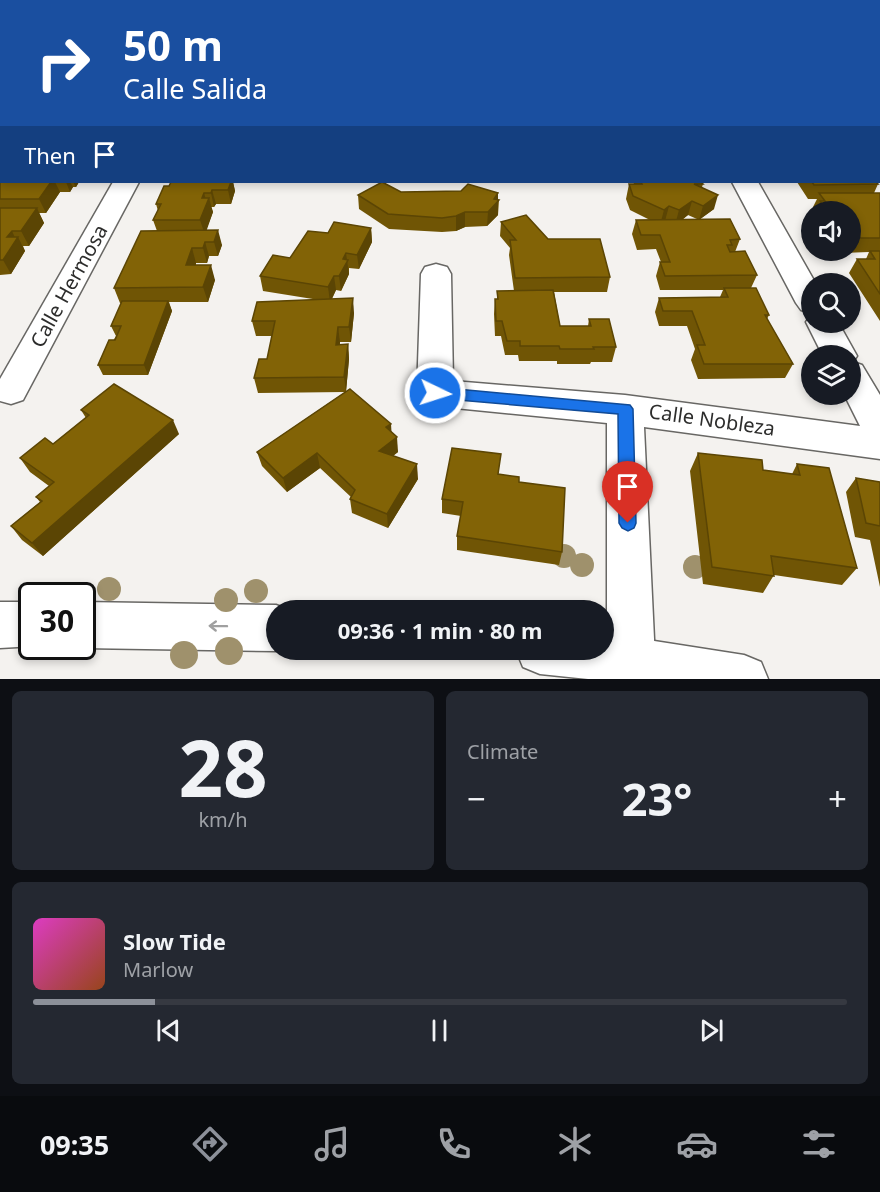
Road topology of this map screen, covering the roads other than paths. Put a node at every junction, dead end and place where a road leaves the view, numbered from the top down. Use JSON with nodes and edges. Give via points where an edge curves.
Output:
{"nodes":[{"id":1,"x":125,"y":183,"type":"edge"},
{"id":2,"x":747,"y":183,"type":"edge"},
{"id":3,"x":436,"y":274,"type":"dead end"},
{"id":4,"x":801,"y":283,"type":"edge"},
{"id":5,"x":11,"y":390,"type":"dead end"},
{"id":6,"x":861,"y":394,"type":"edge"},
{"id":7,"x":625,"y":409,"type":"junction"},
{"id":8,"x":880,"y":428,"type":"edge"},
{"id":9,"x":880,"y":444,"type":"edge"},
{"id":10,"x":0,"y":625,"type":"edge"},
{"id":11,"x":18,"y":625,"type":"edge"},
{"id":12,"x":96,"y":625,"type":"edge"},
{"id":13,"x":266,"y":628,"type":"edge"},
{"id":14,"x":614,"y":658,"type":"edge"},
{"id":15,"x":631,"y":660,"type":"junction"},
{"id":16,"x":744,"y":679,"type":"edge"}],
"edges":[{"from":1,"to":5,"type":"street","name":"Calle Hermosa"},
{"from":2,"to":4,"type":"street"},
{"from":3,"to":7,"type":"street","name":"Calle Nobleza","via":[[435,393]]},
{"from":6,"to":8,"type":"street"},
{"from":7,"to":9,"type":"street","name":"Calle Nobleza"},
{"from":7,"to":15,"type":"street"},
{"from":10,"to":11,"type":"street"},
{"from":13,"to":12,"type":"street","one_way":true},
{"from":14,"to":15,"type":"street"},
{"from":15,"to":16,"type":"street"}]}
